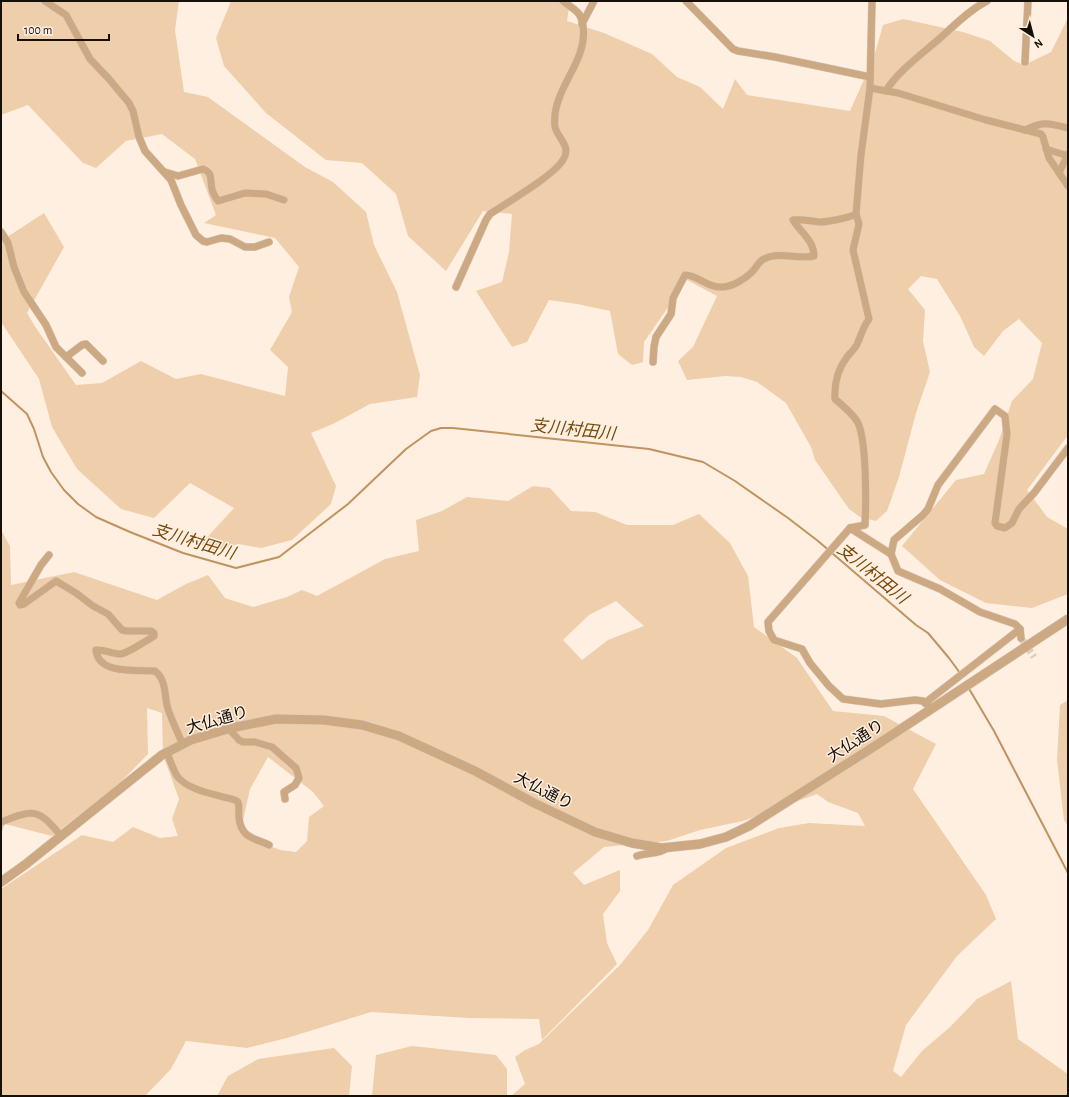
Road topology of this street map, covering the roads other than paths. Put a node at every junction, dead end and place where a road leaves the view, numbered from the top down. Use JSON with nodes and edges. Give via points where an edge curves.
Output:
{"nodes":[{"id":1,"x":45,"y":1,"type":"edge"},
{"id":2,"x":562,"y":1,"type":"edge"},
{"id":3,"x":594,"y":1,"type":"edge"},
{"id":4,"x":686,"y":1,"type":"edge"},
{"id":5,"x":872,"y":1,"type":"edge"},
{"id":6,"x":987,"y":1,"type":"edge"},
{"id":7,"x":1028,"y":1,"type":"edge"},
{"id":8,"x":582,"y":24,"type":"junction"},
{"id":9,"x":1026,"y":62,"type":"dead end"},
{"id":10,"x":870,"y":77,"type":"junction"},
{"id":11,"x":870,"y":88,"type":"junction"},
{"id":12,"x":886,"y":91,"type":"junction"},
{"id":13,"x":1049,"y":124,"type":"junction"},
{"id":14,"x":1068,"y":128,"type":"edge"},
{"id":15,"x":1025,"y":130,"type":"junction"},
{"id":16,"x":1043,"y":137,"type":"junction"},
{"id":17,"x":1046,"y":149,"type":"junction"},
{"id":18,"x":1068,"y":155,"type":"edge"},
{"id":19,"x":164,"y":172,"type":"junction"},
{"id":20,"x":1059,"y":173,"type":"junction"},
{"id":21,"x":1068,"y":186,"type":"edge"},
{"id":22,"x":284,"y":200,"type":"dead end"},
{"id":23,"x":856,"y":214,"type":"junction"},
{"id":24,"x":1,"y":232,"type":"edge"},
{"id":25,"x":269,"y":242,"type":"dead end"},
{"id":26,"x":456,"y":287,"type":"dead end"},
{"id":27,"x":66,"y":357,"type":"junction"},
{"id":28,"x":103,"y":361,"type":"dead end"},
{"id":29,"x":653,"y":362,"type":"dead end"},
{"id":30,"x":82,"y":373,"type":"dead end"},
{"id":31,"x":1068,"y":448,"type":"edge"},
{"id":32,"x":850,"y":528,"type":"junction"},
{"id":33,"x":891,"y":554,"type":"junction"},
{"id":34,"x":49,"y":555,"type":"dead end"},
{"id":35,"x":1068,"y":618,"type":"edge"},
{"id":36,"x":1020,"y":629,"type":"junction"},
{"id":37,"x":1021,"y":638,"type":"tunnel mouth"},
{"id":38,"x":928,"y":705,"type":"junction"},
{"id":39,"x":229,"y":728,"type":"junction"},
{"id":40,"x":183,"y":745,"type":"junction"},
{"id":41,"x":166,"y":753,"type":"junction"},
{"id":42,"x":285,"y":799,"type":"dead end"},
{"id":43,"x":1,"y":822,"type":"edge"},
{"id":44,"x":61,"y":836,"type":"junction"},
{"id":45,"x":269,"y":845,"type":"dead end"},
{"id":46,"x":667,"y":848,"type":"junction"},
{"id":47,"x":637,"y":856,"type":"dead end"},
{"id":48,"x":1,"y":882,"type":"edge"}],
"edges":[{"from":1,"to":19,"type":"street","via":[[66,15],[90,59],[129,103],[145,151]]},
{"from":2,"to":8,"type":"street","via":[[579,14]]},
{"from":3,"to":8,"type":"street"},
{"from":4,"to":10,"type":"street","via":[[733,49]]},
{"from":5,"to":10,"type":"street"},
{"from":6,"to":12,"type":"street","via":[[974,8],[912,62]]},
{"from":7,"to":9,"type":"street"},
{"from":8,"to":26,"type":"street","via":[[582,48],[563,87],[555,114],[555,127],[565,144],[564,159],[545,177],[490,214]]},
{"from":10,"to":11,"type":"street"},
{"from":11,"to":12,"type":"street"},
{"from":11,"to":23,"type":"street"},
{"from":12,"to":15,"type":"street"},
{"from":13,"to":14,"type":"street"},
{"from":13,"to":15,"type":"street","via":[[1040,124]]},
{"from":13,"to":16,"type":"street"},
{"from":15,"to":16,"type":"street","via":[[1041,134]]},
{"from":16,"to":17,"type":"street"},
{"from":17,"to":18,"type":"street"},
{"from":17,"to":20,"type":"street"},
{"from":18,"to":20,"type":"street"},
{"from":19,"to":22,"type":"street","via":[[178,176],[206,170],[211,176],[212,190],[218,201],[245,193],[266,194]]},
{"from":19,"to":25,"type":"street","via":[[171,180],[196,235],[203,241],[230,239],[245,247],[255,247]]},
{"from":20,"to":21,"type":"street"},
{"from":23,"to":29,"type":"street","via":[[849,218],[825,222],[793,220],[811,244],[814,256],[776,256],[761,260],[741,281],[725,287],[712,287],[690,275],[685,275],[673,298],[671,314],[656,337]]},
{"from":23,"to":32,"type":"street","via":[[859,224],[853,250],[869,319],[859,341],[845,360],[834,387],[835,399],[858,422],[862,437],[865,525]]},
{"from":24,"to":27,"type":"street","via":[[8,243],[14,268],[24,292],[46,325],[56,347]]},
{"from":27,"to":28,"type":"street","via":[[86,344]]},
{"from":27,"to":30,"type":"street"},
{"from":31,"to":33,"type":"street","via":[[1019,509],[1012,523],[1005,528],[998,526],[995,523],[1007,434],[1005,416],[994,409],[938,485],[923,516],[894,540]]},
{"from":32,"to":33,"type":"street"},
{"from":32,"to":38,"type":"street","via":[[768,622],[770,635],[774,640],[802,649],[810,663],[843,699],[881,704],[915,700]]},
{"from":33,"to":36,"type":"street","via":[[898,571],[940,589],[980,612],[1016,624]]},
{"from":34,"to":40,"type":"street","via":[[37,571],[20,605],[56,581],[108,614],[122,630],[152,631],[154,636],[126,652],[120,654],[100,649],[96,650],[96,654],[105,664],[117,669],[155,671],[158,674],[163,683],[167,709]]},
{"from":35,"to":38,"type":"street","name":"大仏通り","via":[[957,691]]},
{"from":36,"to":37,"type":"street"},
{"from":36,"to":38,"type":"street","via":[[953,680]]},
{"from":38,"to":46,"type":"street","name":"大仏通り","via":[[856,758],[749,826],[700,844]]},
{"from":39,"to":40,"type":"street","name":"大仏通り"},
{"from":39,"to":42,"type":"street","via":[[243,742],[255,742],[272,747],[296,768],[299,778],[295,785],[284,792]]},
{"from":39,"to":46,"type":"street","name":"大仏通り","via":[[276,719],[324,720],[362,725],[406,739],[595,832],[632,843]]},
{"from":40,"to":41,"type":"street","name":"大仏通り"},
{"from":41,"to":44,"type":"street","name":"大仏通り"},
{"from":41,"to":45,"type":"street","via":[[177,776],[187,785],[238,802],[238,816],[244,833]]},
{"from":43,"to":44,"type":"street","via":[[32,812],[42,816]]},
{"from":44,"to":48,"type":"street","name":"大仏通り"},
{"from":46,"to":47,"type":"street"}]}
